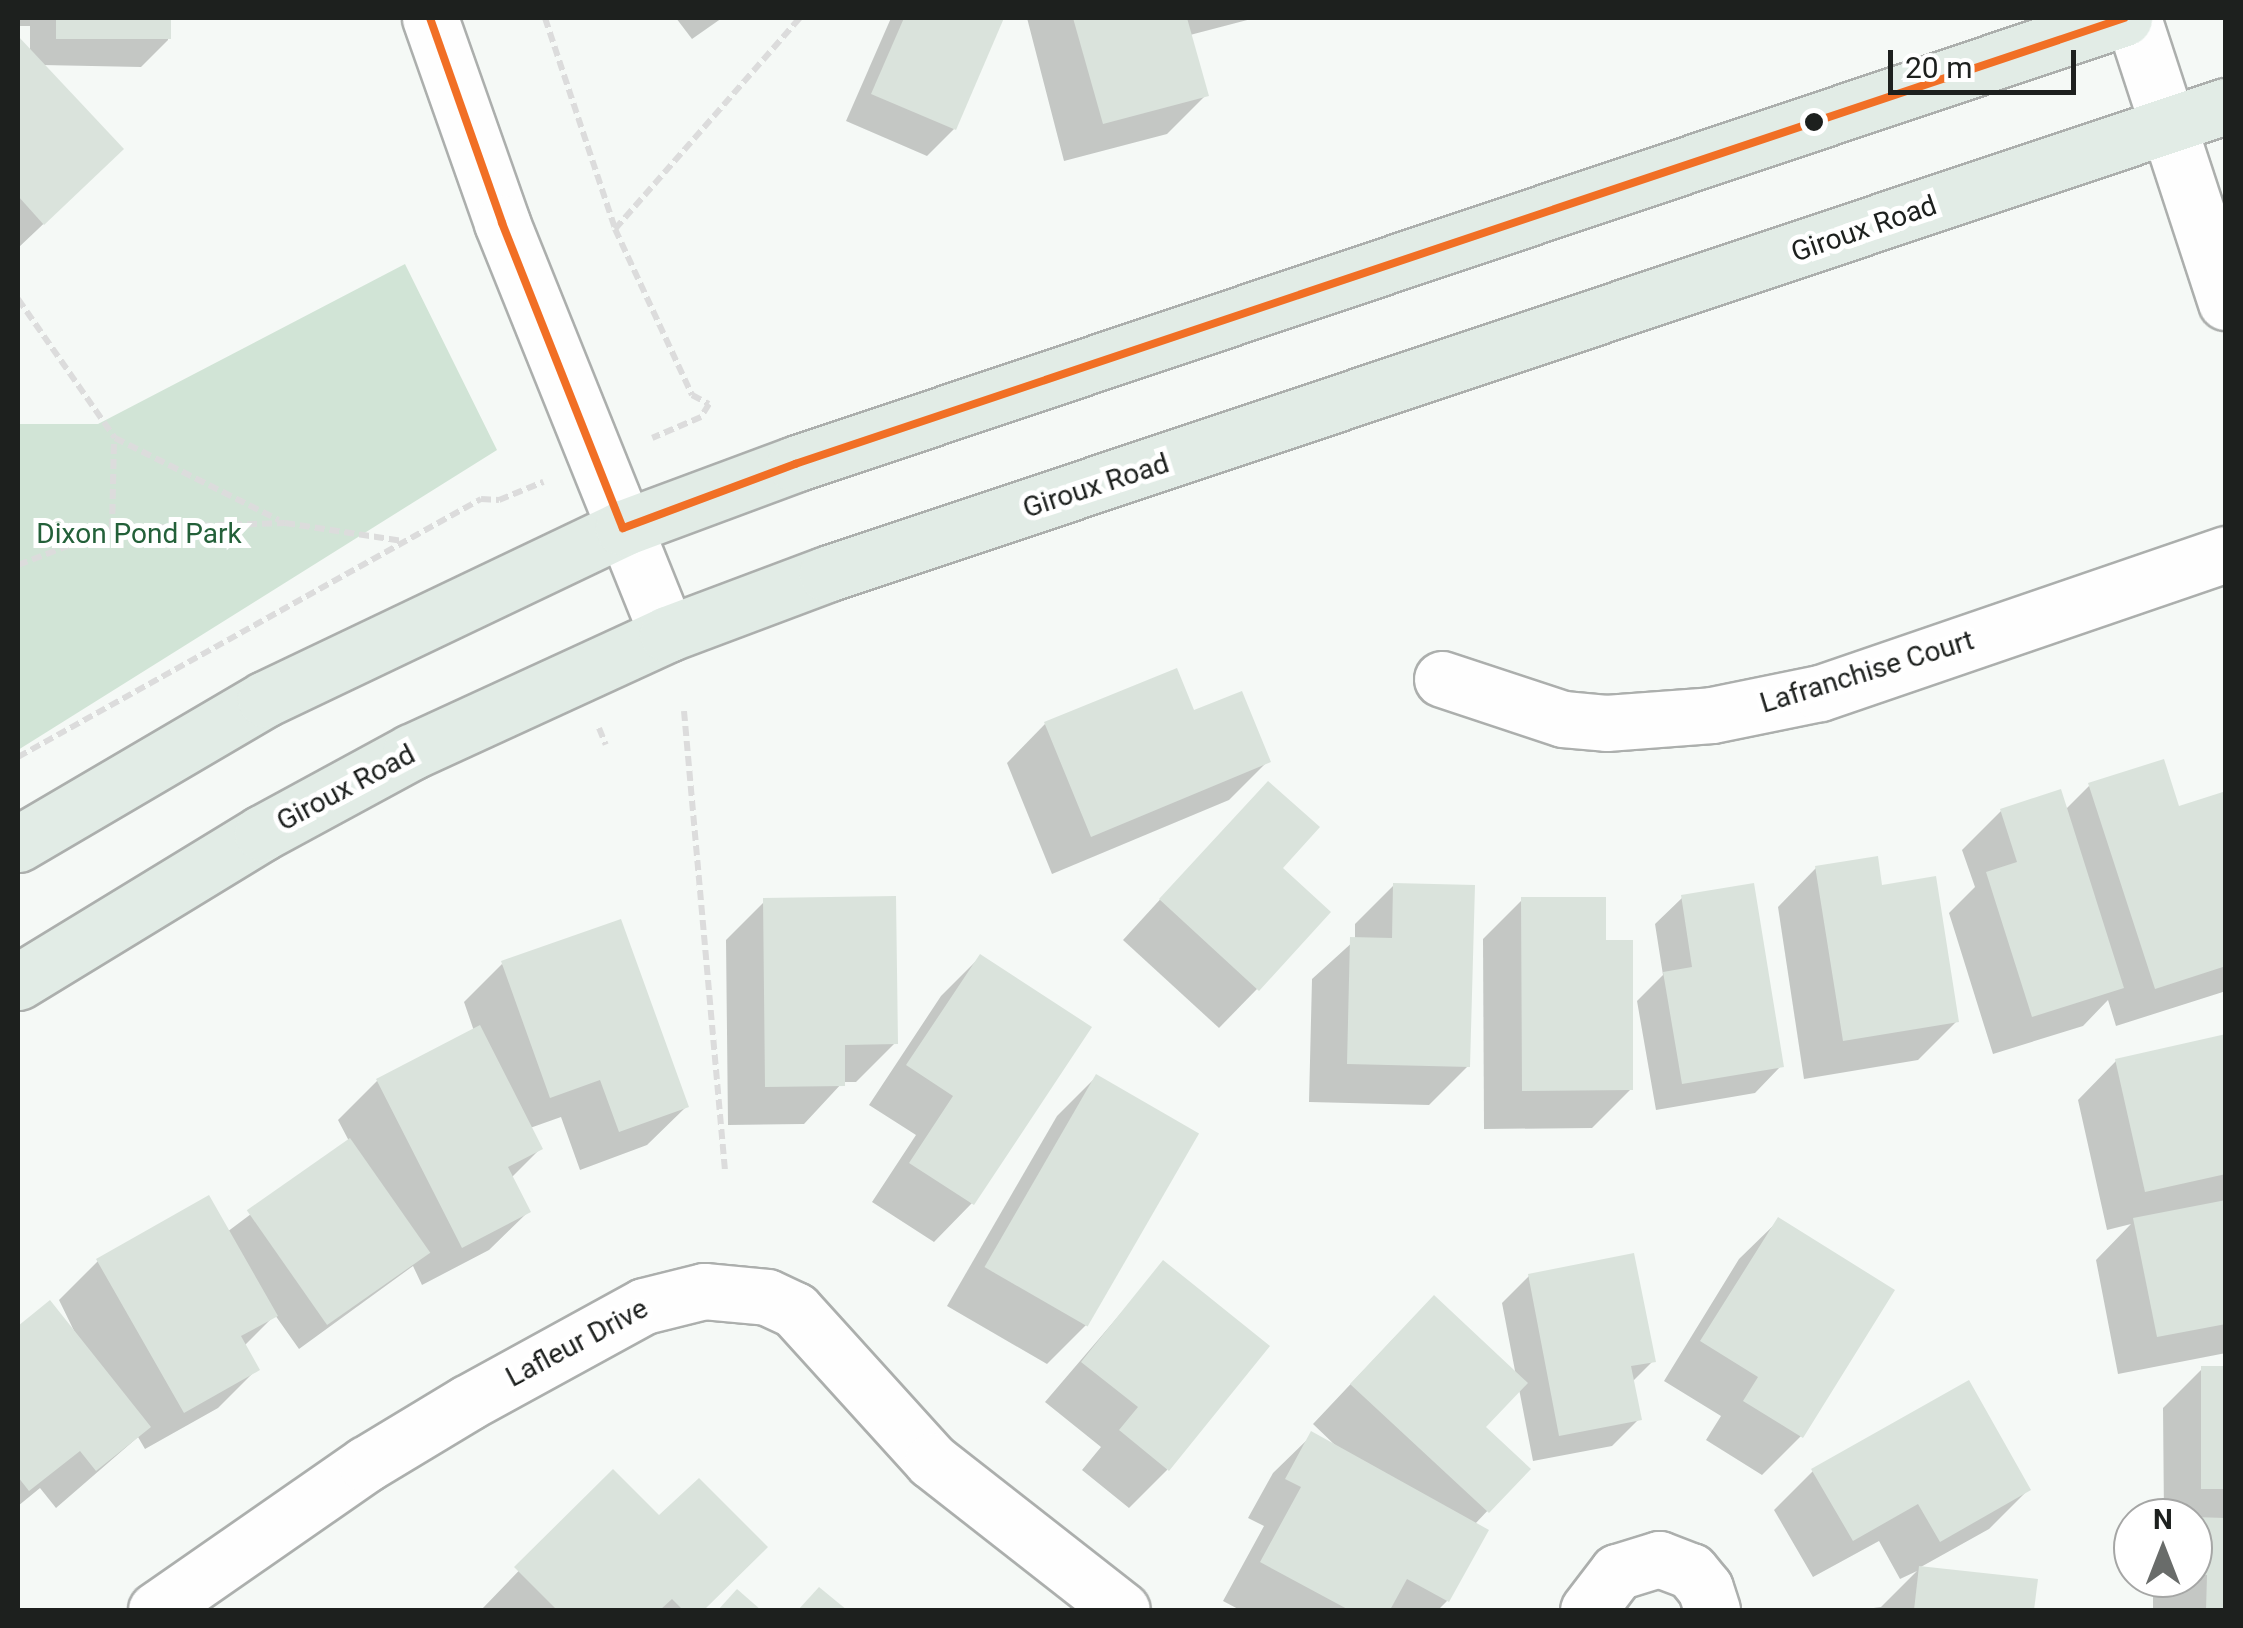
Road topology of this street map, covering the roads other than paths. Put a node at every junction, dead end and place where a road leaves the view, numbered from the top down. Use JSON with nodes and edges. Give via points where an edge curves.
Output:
{"nodes":[{"id":1,"x":430,"y":18,"type":"edge"},
{"id":2,"x":2124,"y":18,"type":"edge"},
{"id":3,"x":2132,"y":18,"type":"edge"},
{"id":4,"x":2226,"y":106,"type":"edge"},
{"id":5,"x":2164,"y":127,"type":"junction"},
{"id":6,"x":2226,"y":302,"type":"edge"},
{"id":7,"x":623,"y":528,"type":"junction"},
{"id":8,"x":2226,"y":554,"type":"edge"},
{"id":9,"x":668,"y":634,"type":"junction"},
{"id":10,"x":1442,"y":679,"type":"dead end"},
{"id":11,"x":18,"y":844,"type":"edge"},
{"id":12,"x":18,"y":982,"type":"edge"},
{"id":13,"x":156,"y":1610,"type":"edge"},
{"id":14,"x":1122,"y":1610,"type":"edge"},
{"id":15,"x":1588,"y":1610,"type":"edge"},
{"id":16,"x":1712,"y":1610,"type":"edge"}],
"edges":[{"from":1,"to":7,"type":"street","via":[[502,223]]},
{"from":2,"to":7,"type":"main road","via":[[795,464]]},
{"from":3,"to":5,"type":"street"},
{"from":4,"to":5,"type":"main road","name":"Giroux Road"},
{"from":5,"to":6,"type":"street"},
{"from":5,"to":9,"type":"main road","name":"Giroux Road","via":[[827,574]]},
{"from":7,"to":9,"type":"street"},
{"from":7,"to":11,"type":"main road","via":[[265,699]]},
{"from":8,"to":10,"type":"street","name":"Lafranchise Court","via":[[1820,693],[1712,715],[1606,723],[1563,719]]},
{"from":9,"to":12,"type":"main road","name":"Giroux Road","via":[[411,752]]},
{"from":13,"to":14,"type":"street","name":"Lafleur Drive","via":[[350,1474],[467,1403],[644,1306],[672,1295],[723,1291],[766,1297],[804,1316],[960,1486]]},
{"from":15,"to":16,"type":"street","via":[[1617,1572],[1659,1560],[1691,1571],[1706,1588]]}]}
